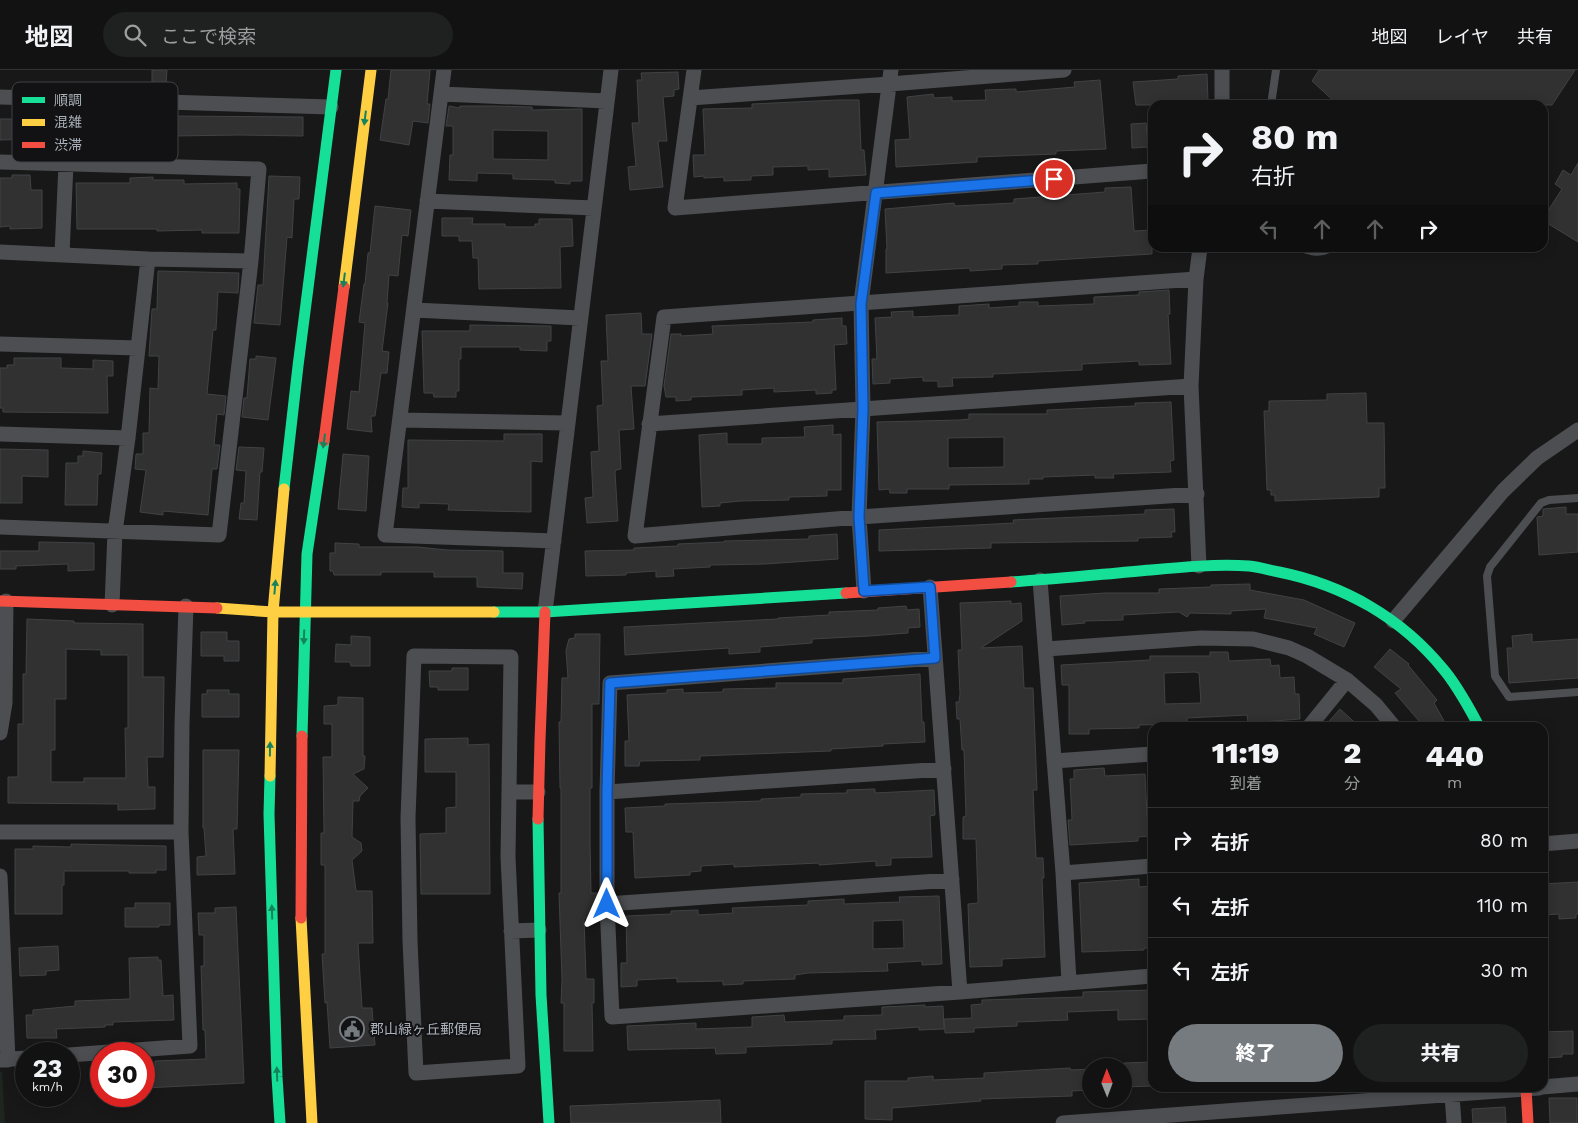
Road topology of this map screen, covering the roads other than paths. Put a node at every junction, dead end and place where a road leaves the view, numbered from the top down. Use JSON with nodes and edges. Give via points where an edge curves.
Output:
{"nodes":[{"id":1,"x":336,"y":70,"type":"edge"},
{"id":2,"x":371,"y":70,"type":"edge"},
{"id":3,"x":444,"y":70,"type":"edge"},
{"id":4,"x":611,"y":70,"type":"edge"},
{"id":5,"x":694,"y":70,"type":"edge"},
{"id":6,"x":1064,"y":70,"type":"edge"},
{"id":7,"x":1222,"y":70,"type":"edge"},
{"id":8,"x":1276,"y":70,"type":"edge"},
{"id":9,"x":891,"y":77,"type":"edge"},
{"id":10,"x":441,"y":94,"type":"junction"},
{"id":11,"x":690,"y":98,"type":"junction"},
{"id":12,"x":1222,"y":100,"type":"edge"},
{"id":13,"x":1272,"y":100,"type":"edge"},
{"id":14,"x":607,"y":101,"type":"junction"},
{"id":15,"x":178,"y":102,"type":"edge"},
{"id":16,"x":331,"y":107,"type":"junction"},
{"id":17,"x":0,"y":162,"type":"edge"},
{"id":18,"x":66,"y":164,"type":"junction"},
{"id":19,"x":1148,"y":172,"type":"edge"},
{"id":20,"x":876,"y":193,"type":"junction"},
{"id":21,"x":427,"y":202,"type":"junction"},
{"id":22,"x":594,"y":208,"type":"junction"},
{"id":23,"x":0,"y":252,"type":"edge"},
{"id":24,"x":1199,"y":252,"type":"edge"},
{"id":25,"x":62,"y":254,"type":"junction"},
{"id":26,"x":148,"y":259,"type":"junction"},
{"id":27,"x":251,"y":261,"type":"junction"},
{"id":28,"x":1196,"y":279,"type":"junction"},
{"id":29,"x":861,"y":304,"type":"junction"},
{"id":30,"x":414,"y":310,"type":"junction"},
{"id":31,"x":580,"y":318,"type":"junction"},
{"id":32,"x":0,"y":344,"type":"edge"},
{"id":33,"x":138,"y":348,"type":"junction"},
{"id":34,"x":1191,"y":386,"type":"junction"},
{"id":35,"x":863,"y":409,"type":"junction"},
{"id":36,"x":401,"y":420,"type":"junction"},
{"id":37,"x":567,"y":423,"type":"junction"},
{"id":38,"x":649,"y":424,"type":"junction"},
{"id":39,"x":1578,"y":430,"type":"edge"},
{"id":40,"x":0,"y":434,"type":"edge"},
{"id":41,"x":128,"y":438,"type":"junction"},
{"id":42,"x":1197,"y":494,"type":"junction"},
{"id":43,"x":1578,"y":498,"type":"edge"},
{"id":44,"x":859,"y":517,"type":"junction"},
{"id":45,"x":0,"y":528,"type":"edge"},
{"id":46,"x":115,"y":532,"type":"junction"},
{"id":47,"x":554,"y":541,"type":"junction"},
{"id":48,"x":1199,"y":566,"type":"junction"},
{"id":49,"x":1040,"y":580,"type":"junction"},
{"id":50,"x":930,"y":587,"type":"junction"},
{"id":51,"x":864,"y":591,"type":"junction"},
{"id":52,"x":3,"y":601,"type":"edge"},
{"id":53,"x":112,"y":605,"type":"junction"},
{"id":54,"x":186,"y":606,"type":"junction"},
{"id":55,"x":273,"y":612,"type":"junction"},
{"id":56,"x":305,"y":612,"type":"junction"},
{"id":57,"x":546,"y":612,"type":"junction"},
{"id":58,"x":1393,"y":621,"type":"junction"},
{"id":59,"x":1046,"y":649,"type":"junction"},
{"id":60,"x":935,"y":658,"type":"junction"},
{"id":61,"x":1347,"y":680,"type":"junction"},
{"id":62,"x":1578,"y":692,"type":"edge"},
{"id":63,"x":1313,"y":722,"type":"edge"},
{"id":64,"x":1390,"y":722,"type":"edge"},
{"id":65,"x":1477,"y":722,"type":"edge"},
{"id":66,"x":0,"y":724,"type":"edge"},
{"id":67,"x":1148,"y":754,"type":"edge"},
{"id":68,"x":1054,"y":762,"type":"junction"},
{"id":69,"x":944,"y":769,"type":"junction"},
{"id":70,"x":509,"y":792,"type":"junction"},
{"id":71,"x":538,"y":792,"type":"junction"},
{"id":72,"x":607,"y":792,"type":"junction"},
{"id":73,"x":0,"y":832,"type":"edge"},
{"id":74,"x":181,"y":832,"type":"junction"},
{"id":75,"x":1578,"y":841,"type":"edge"},
{"id":76,"x":1548,"y":844,"type":"edge"},
{"id":77,"x":1148,"y":866,"type":"edge"},
{"id":78,"x":1063,"y":873,"type":"junction"},
{"id":79,"x":952,"y":880,"type":"junction"},
{"id":80,"x":1,"y":886,"type":"edge"},
{"id":81,"x":607,"y":904,"type":"junction"},
{"id":82,"x":511,"y":930,"type":"junction"},
{"id":83,"x":539,"y":930,"type":"junction"},
{"id":84,"x":1148,"y":976,"type":"edge"},
{"id":85,"x":1069,"y":982,"type":"junction"},
{"id":86,"x":960,"y":992,"type":"junction"},
{"id":87,"x":80,"y":1054,"type":"edge"},
{"id":88,"x":4,"y":1060,"type":"edge"},
{"id":89,"x":1578,"y":1084,"type":"edge"},
{"id":90,"x":1548,"y":1087,"type":"edge"},
{"id":91,"x":1487,"y":1092,"type":"edge"},
{"id":92,"x":1533,"y":1092,"type":"edge"},
{"id":93,"x":1452,"y":1095,"type":"junction"},
{"id":94,"x":1082,"y":1122,"type":"edge"},
{"id":95,"x":280,"y":1123,"type":"edge"},
{"id":96,"x":312,"y":1123,"type":"edge"},
{"id":97,"x":549,"y":1123,"type":"edge"},
{"id":98,"x":1063,"y":1123,"type":"edge"},
{"id":99,"x":1454,"y":1123,"type":"edge"},
{"id":100,"x":1528,"y":1123,"type":"edge"}],
"edges":[{"from":1,"to":16,"type":"street"},
{"from":2,"to":56,"type":"street","one_way":true,"via":[[307,554]]},
{"from":3,"to":10,"type":"street"},
{"from":4,"to":14,"type":"street"},
{"from":5,"to":11,"type":"street"},
{"from":6,"to":9,"type":"street"},
{"from":7,"to":12,"type":"street"},
{"from":8,"to":13,"type":"lane"},
{"from":9,"to":11,"type":"street"},
{"from":9,"to":20,"type":"street"},
{"from":10,"to":14,"type":"street"},
{"from":10,"to":21,"type":"street"},
{"from":11,"to":20,"type":"street","via":[[675,208]]},
{"from":14,"to":22,"type":"street"},
{"from":15,"to":16,"type":"street"},
{"from":55,"to":16,"type":"street","one_way":true,"via":[[298,366]]},
{"from":17,"to":18,"type":"street"},
{"from":18,"to":25,"type":"street"},
{"from":18,"to":27,"type":"street","via":[[259,169]]},
{"from":19,"to":20,"type":"street"},
{"from":20,"to":29,"type":"street"},
{"from":21,"to":22,"type":"street"},
{"from":21,"to":30,"type":"street"},
{"from":22,"to":31,"type":"street"},
{"from":23,"to":25,"type":"street"},
{"from":24,"to":28,"type":"street"},
{"from":25,"to":26,"type":"street"},
{"from":26,"to":27,"type":"street"},
{"from":26,"to":33,"type":"street"},
{"from":27,"to":46,"type":"street","via":[[219,535]]},
{"from":28,"to":29,"type":"street"},
{"from":28,"to":34,"type":"street"},
{"from":29,"to":35,"type":"street"},
{"from":29,"to":38,"type":"street","via":[[664,317]]},
{"from":30,"to":31,"type":"street"},
{"from":30,"to":36,"type":"street"},
{"from":31,"to":37,"type":"street"},
{"from":32,"to":33,"type":"street"},
{"from":33,"to":41,"type":"street"},
{"from":34,"to":35,"type":"street"},
{"from":34,"to":42,"type":"street"},
{"from":35,"to":38,"type":"street"},
{"from":35,"to":44,"type":"street"},
{"from":36,"to":37,"type":"street"},
{"from":36,"to":47,"type":"street","via":[[385,535]]},
{"from":37,"to":47,"type":"street"},
{"from":38,"to":44,"type":"street","via":[[635,536]]},
{"from":39,"to":58,"type":"street","via":[[1537,458],[1503,491]]},
{"from":40,"to":41,"type":"street"},
{"from":41,"to":46,"type":"street"},
{"from":42,"to":44,"type":"street"},
{"from":42,"to":48,"type":"street"},
{"from":43,"to":62,"type":"lane","via":[[1541,503],[1490,567],[1487,576],[1495,676],[1509,697]]},
{"from":44,"to":51,"type":"street"},
{"from":45,"to":46,"type":"street"},
{"from":46,"to":53,"type":"street"},
{"from":47,"to":57,"type":"street"},
{"from":48,"to":49,"type":"street"},
{"from":48,"to":58,"type":"street","via":[[1250,566],[1298,576],[1337,589]]},
{"from":49,"to":50,"type":"street"},
{"from":49,"to":59,"type":"street"},
{"from":50,"to":51,"type":"street"},
{"from":50,"to":60,"type":"street"},
{"from":51,"to":57,"type":"street"},
{"from":52,"to":53,"type":"street"},
{"from":52,"to":66,"type":"street","via":[[4,702]]},
{"from":53,"to":54,"type":"street"},
{"from":54,"to":55,"type":"street"},
{"from":54,"to":74,"type":"street"},
{"from":55,"to":56,"type":"street"},
{"from":95,"to":55,"type":"street","one_way":true,"via":[[269,814]]},
{"from":56,"to":57,"type":"street"},
{"from":56,"to":96,"type":"street","one_way":true,"via":[[300,904]]},
{"from":57,"to":71,"type":"street"},
{"from":58,"to":65,"type":"street","via":[[1445,671]]},
{"from":59,"to":61,"type":"street","via":[[1201,638],[1253,639],[1289,648]]},
{"from":59,"to":68,"type":"street"},
{"from":60,"to":69,"type":"street"},
{"from":60,"to":72,"type":"street","via":[[610,683]]},
{"from":61,"to":63,"type":"street"},
{"from":61,"to":64,"type":"street","via":[[1376,704]]},
{"from":67,"to":68,"type":"street"},
{"from":68,"to":78,"type":"street"},
{"from":69,"to":72,"type":"street"},
{"from":69,"to":79,"type":"street"},
{"from":70,"to":71,"type":"street"},
{"from":70,"to":82,"type":"street"},
{"from":70,"to":82,"type":"street","via":[[511,657],[414,656],[408,818],[416,1073],[518,1066]]},
{"from":71,"to":83,"type":"street"},
{"from":72,"to":81,"type":"street"},
{"from":73,"to":74,"type":"street"},
{"from":74,"to":87,"type":"street","via":[[190,1046]]},
{"from":75,"to":76,"type":"street"},
{"from":77,"to":78,"type":"street"},
{"from":78,"to":85,"type":"street"},
{"from":79,"to":81,"type":"street"},
{"from":79,"to":86,"type":"street"},
{"from":80,"to":88,"type":"street"},
{"from":81,"to":86,"type":"street","via":[[612,1017]]},
{"from":82,"to":83,"type":"street"},
{"from":83,"to":97,"type":"street"},
{"from":84,"to":85,"type":"street"},
{"from":85,"to":86,"type":"street"},
{"from":89,"to":90,"type":"street"},
{"from":91,"to":93,"type":"street"},
{"from":92,"to":100,"type":"street"},
{"from":93,"to":94,"type":"street"},
{"from":93,"to":99,"type":"street"},
{"from":94,"to":98,"type":"street"}]}
